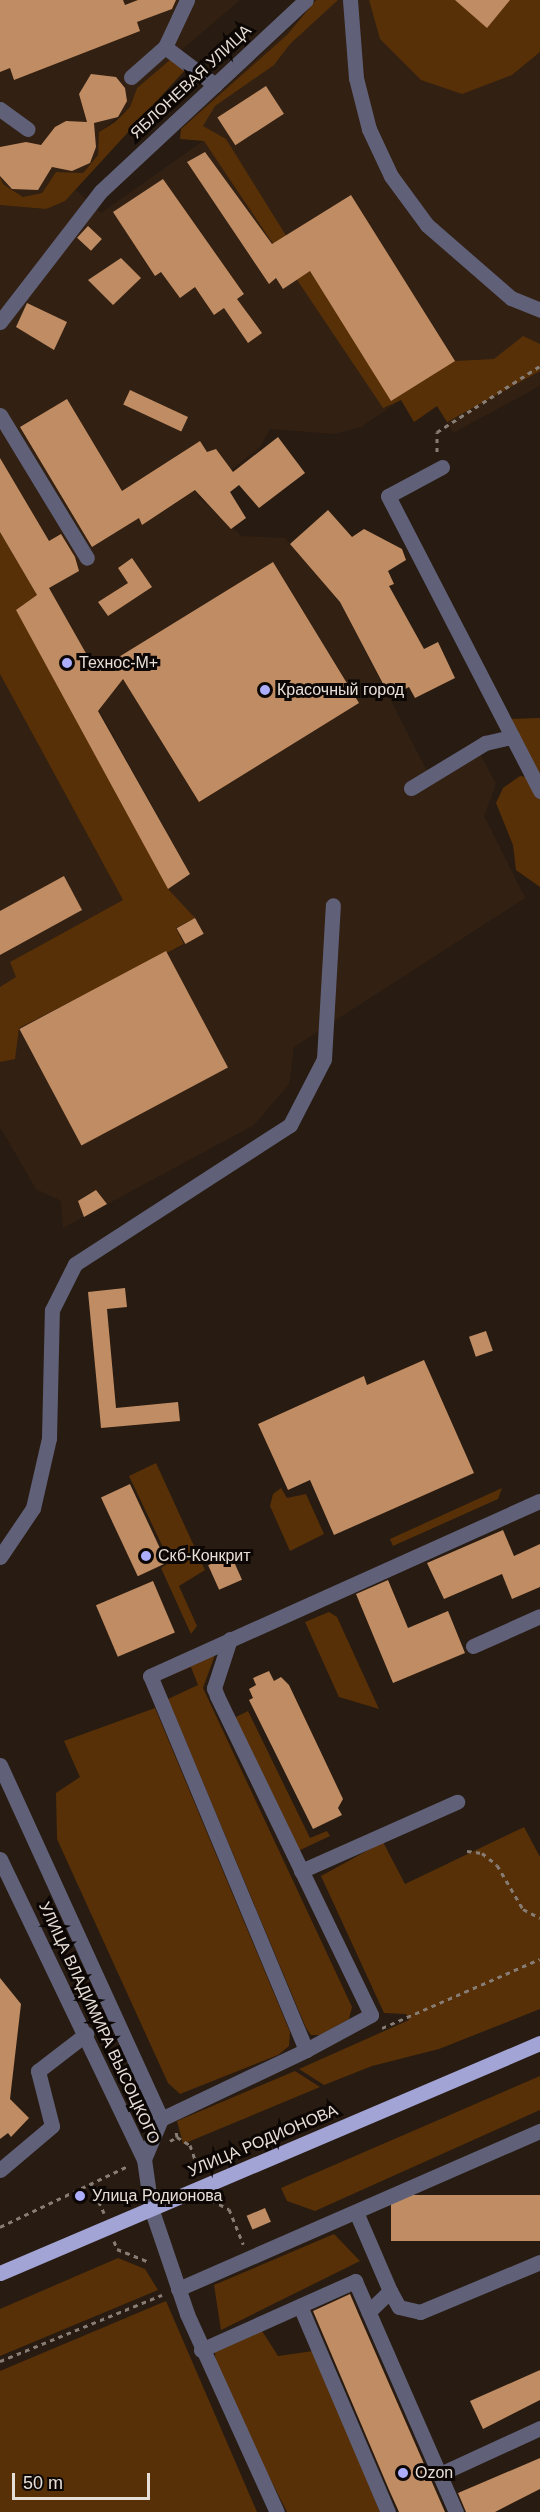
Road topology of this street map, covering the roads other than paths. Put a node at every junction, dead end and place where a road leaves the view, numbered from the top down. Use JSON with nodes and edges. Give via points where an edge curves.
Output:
{"nodes":[{"id":1,"x":187,"y":0,"type":"edge"},
{"id":2,"x":306,"y":0,"type":"edge"},
{"id":3,"x":350,"y":0,"type":"edge"},
{"id":4,"x":165,"y":47,"type":"junction"},
{"id":5,"x":131,"y":77,"type":"dead end"},
{"id":6,"x":215,"y":85,"type":"junction"},
{"id":7,"x":0,"y":109,"type":"edge"},
{"id":8,"x":28,"y":129,"type":"dead end"},
{"id":9,"x":540,"y":310,"type":"edge"},
{"id":10,"x":0,"y":322,"type":"edge"},
{"id":11,"x":0,"y":416,"type":"edge"},
{"id":12,"x":439,"y":468,"type":"road end"},
{"id":13,"x":87,"y":558,"type":"dead end"},
{"id":14,"x":512,"y":737,"type":"junction"},
{"id":15,"x":411,"y":788,"type":"dead end"},
{"id":16,"x":540,"y":791,"type":"edge"},
{"id":17,"x":333,"y":905,"type":"dead end"},
{"id":18,"x":540,"y":1501,"type":"edge"},
{"id":19,"x":0,"y":1557,"type":"edge"},
{"id":20,"x":540,"y":1616,"type":"edge"},
{"id":21,"x":230,"y":1639,"type":"junction"},
{"id":22,"x":472,"y":1647,"type":"dead end"},
{"id":23,"x":0,"y":1766,"type":"edge"},
{"id":24,"x":457,"y":1802,"type":"dead end"},
{"id":25,"x":0,"y":1858,"type":"edge"},
{"id":26,"x":301,"y":1871,"type":"junction"},
{"id":27,"x":86,"y":2034,"type":"junction"},
{"id":28,"x":540,"y":2043,"type":"edge"},
{"id":29,"x":306,"y":2050,"type":"junction"},
{"id":30,"x":161,"y":2119,"type":"junction"},
{"id":31,"x":540,"y":2131,"type":"edge"},
{"id":32,"x":144,"y":2159,"type":"junction"},
{"id":33,"x":0,"y":2170,"type":"edge"},
{"id":34,"x":151,"y":2208,"type":"junction"},
{"id":35,"x":356,"y":2212,"type":"junction"},
{"id":36,"x":540,"y":2262,"type":"edge"},
{"id":37,"x":0,"y":2273,"type":"edge"},
{"id":38,"x":178,"y":2289,"type":"junction"},
{"id":39,"x":390,"y":2291,"type":"junction"},
{"id":40,"x":300,"y":2306,"type":"junction"},
{"id":41,"x":368,"y":2312,"type":"junction"},
{"id":42,"x":201,"y":2350,"type":"junction"},
{"id":43,"x":540,"y":2428,"type":"edge"},
{"id":44,"x":440,"y":2474,"type":"junction"},
{"id":45,"x":277,"y":2512,"type":"edge"},
{"id":46,"x":388,"y":2512,"type":"edge"},
{"id":47,"x":456,"y":2512,"type":"edge"}],
"edges":[{"from":1,"to":4,"type":"street"},
{"from":2,"to":6,"type":"street","name":"ЯБЛОНЕВАЯ УЛИЦА"},
{"from":3,"to":9,"type":"street","via":[[356,78],[369,129],[391,176],[427,225],[511,298]]},
{"from":4,"to":5,"type":"street"},
{"from":4,"to":6,"type":"street"},
{"from":6,"to":10,"type":"street","name":"ЯБЛОНЕВАЯ УЛИЦА","via":[[101,191]]},
{"from":7,"to":8,"type":"street"},
{"from":11,"to":13,"type":"street"},
{"from":12,"to":14,"type":"street","via":[[388,495]]},
{"from":14,"to":15,"type":"street","via":[[485,743]]},
{"from":14,"to":16,"type":"street"},
{"from":17,"to":19,"type":"street","via":[[324,1059],[290,1125],[75,1264],[51,1310],[49,1438],[33,1508]]},
{"from":18,"to":21,"type":"street"},
{"from":20,"to":22,"type":"street"},
{"from":21,"to":26,"type":"street","via":[[214,1688]]},
{"from":21,"to":29,"type":"street","via":[[153,1675],[149,1682]]},
{"from":23,"to":30,"type":"street"},
{"from":24,"to":26,"type":"street"},
{"from":25,"to":27,"type":"street","name":"УЛИЦА ВЛАДИМИРА ВЫСОЦКОГО"},
{"from":26,"to":29,"type":"street","via":[[371,2015]]},
{"from":27,"to":32,"type":"street","name":"УЛИЦА ВЛАДИМИРА ВЫСОЦКОГО"},
{"from":27,"to":33,"type":"street","via":[[38,2071],[52,2126]]},
{"from":28,"to":34,"type":"main road","name":"УЛИЦА РОДИОНОВА"},
{"from":29,"to":30,"type":"street"},
{"from":30,"to":32,"type":"street"},
{"from":31,"to":35,"type":"street"},
{"from":32,"to":34,"type":"street","name":"УЛИЦА ВЛАДИМИРА ВЫСОЦКОГО"},
{"from":34,"to":37,"type":"main road","name":"УЛИЦА РОДИОНОВА"},
{"from":34,"to":38,"type":"street","name":"УЛИЦА ВЛАДИМИРА ВЫСОЦКОГО"},
{"from":35,"to":38,"type":"street"},
{"from":35,"to":39,"type":"street"},
{"from":36,"to":39,"type":"street","via":[[420,2312],[399,2307]]},
{"from":38,"to":42,"type":"street","name":"УЛИЦА ВЛАДИМИРА ВЫСОЦКОГО"},
{"from":39,"to":41,"type":"street"},
{"from":40,"to":41,"type":"street","via":[[355,2281]]},
{"from":40,"to":42,"type":"street"},
{"from":40,"to":46,"type":"street"},
{"from":41,"to":44,"type":"street"},
{"from":42,"to":45,"type":"street","name":"УЛИЦА ВЛАДИМИРА ВЫСОЦКОГО"},
{"from":43,"to":44,"type":"street"},
{"from":44,"to":47,"type":"street"}]}
